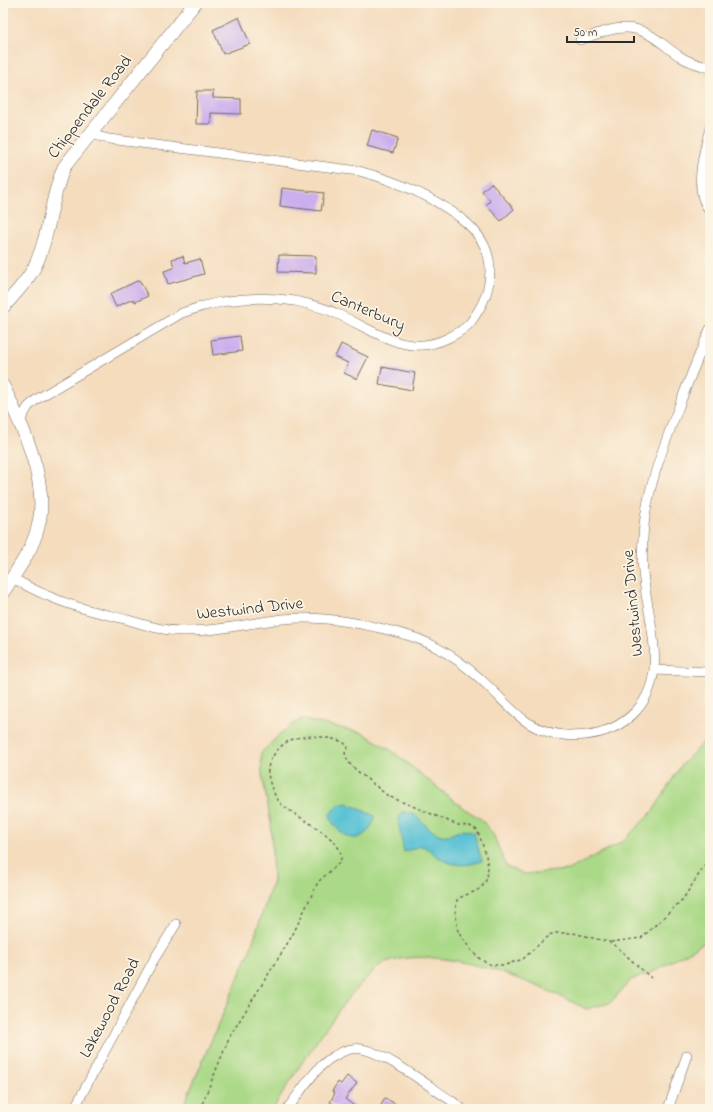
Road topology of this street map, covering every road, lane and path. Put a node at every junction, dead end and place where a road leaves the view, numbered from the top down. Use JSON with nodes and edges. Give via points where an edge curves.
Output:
{"nodes":[{"id":1,"x":195,"y":3,"type":"edge"},
{"id":2,"x":580,"y":40,"type":"dead end"},
{"id":3,"x":710,"y":68,"type":"edge"},
{"id":4,"x":710,"y":128,"type":"edge"},
{"id":5,"x":90,"y":134,"type":"junction"},
{"id":6,"x":710,"y":211,"type":"edge"},
{"id":7,"x":3,"y":307,"type":"edge"},
{"id":8,"x":710,"y":329,"type":"edge"},
{"id":9,"x":3,"y":386,"type":"edge"},
{"id":10,"x":20,"y":421,"type":"junction"},
{"id":11,"x":12,"y":578,"type":"junction"},
{"id":12,"x":3,"y":592,"type":"edge"},
{"id":13,"x":654,"y":670,"type":"junction"},
{"id":14,"x":710,"y":672,"type":"edge"},
{"id":15,"x":710,"y":857,"type":"edge"},
{"id":16,"x":176,"y":924,"type":"dead end"},
{"id":17,"x":609,"y":942,"type":"junction"},
{"id":18,"x":651,"y":978,"type":"dead end"},
{"id":19,"x":687,"y":1055,"type":"dead end"},
{"id":20,"x":74,"y":1109,"type":"edge"},
{"id":21,"x":200,"y":1109,"type":"edge"},
{"id":22,"x":287,"y":1109,"type":"edge"},
{"id":23,"x":462,"y":1109,"type":"edge"},
{"id":24,"x":668,"y":1109,"type":"edge"}],
"edges":[{"from":1,"to":5,"type":"street","name":"Chippendale Road"},
{"from":2,"to":3,"type":"street","via":[[624,28],[638,31],[652,35],[691,62]]},
{"from":4,"to":6,"type":"street","via":[[701,163],[702,196]]},
{"from":5,"to":7,"type":"street","name":"Chippendale Road","via":[[64,167],[57,183],[45,239],[34,268]]},
{"from":5,"to":10,"type":"street","name":"Canterbury","via":[[109,139],[359,171],[385,178],[435,201],[468,224],[480,236],[490,264],[488,290],[483,304],[466,327],[428,346],[413,346],[391,340],[334,312],[295,301],[240,300],[197,307],[182,313],[37,399],[28,407]]},
{"from":8,"to":13,"type":"street","name":"Westwind Drive","via":[[662,450],[647,509],[642,557],[655,649]]},
{"from":9,"to":10,"type":"street"},
{"from":10,"to":11,"type":"street","via":[[36,470],[41,500],[37,531],[29,551]]},
{"from":11,"to":12,"type":"street"},
{"from":11,"to":13,"type":"street","name":"Westwind Drive","via":[[44,595],[70,604],[166,630],[210,630],[306,618],[335,621],[413,637],[453,657],[526,722],[540,729],[572,736],[588,735],[613,728],[636,711],[650,687]]},
{"from":13,"to":14,"type":"street"},
{"from":15,"to":17,"type":"path","via":[[683,899],[641,938]]},
{"from":16,"to":20,"type":"street","name":"Lakewood Road","via":[[153,961]]},
{"from":17,"to":18,"type":"path"},
{"from":17,"to":21,"type":"path","via":[[573,933],[555,933],[542,940],[523,960],[505,965],[492,965],[481,960],[458,932],[455,910],[457,900],[483,886],[489,870],[477,830],[470,826],[458,825],[388,796],[348,762],[344,752],[348,747],[345,744],[321,736],[296,737],[280,747],[269,763],[271,787],[282,804],[334,842],[342,859],[318,882],[292,936],[230,1036]]},
{"from":19,"to":24,"type":"street"},
{"from":22,"to":23,"type":"street","via":[[330,1058],[351,1049],[362,1049],[384,1058]]}]}
